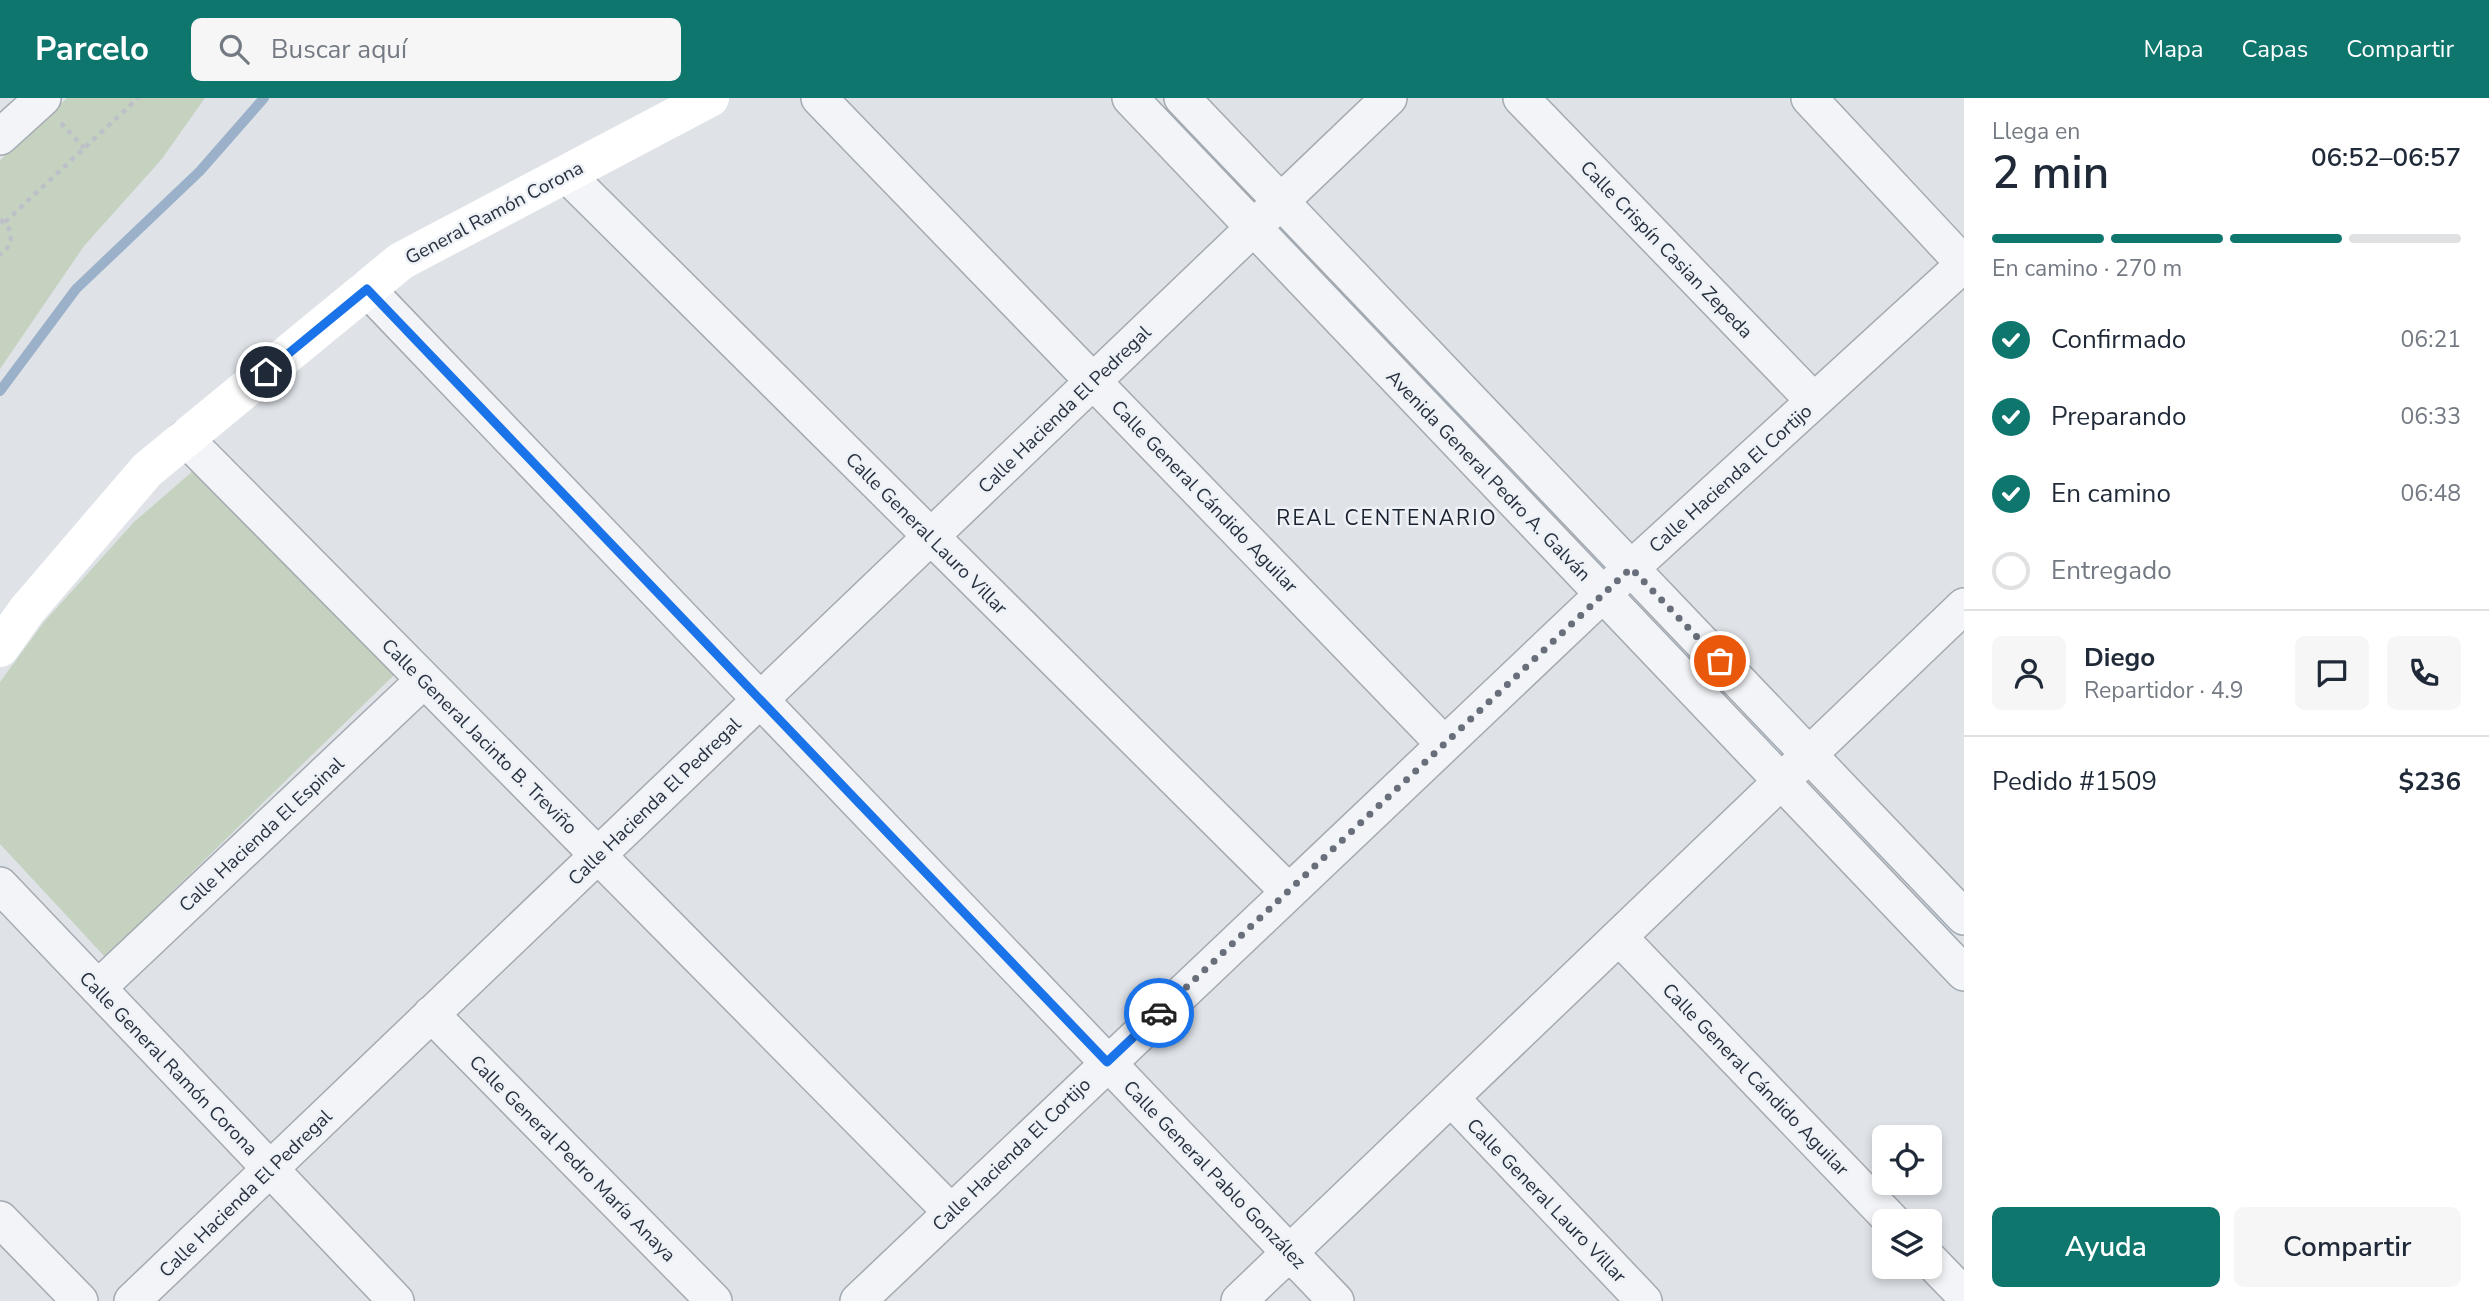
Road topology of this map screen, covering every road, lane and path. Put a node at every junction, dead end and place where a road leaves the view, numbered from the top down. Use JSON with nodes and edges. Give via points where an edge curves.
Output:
{"nodes":[{"id":1,"x":43,"y":98,"type":"edge"},
{"id":2,"x":138,"y":98,"type":"edge"},
{"id":3,"x":710,"y":98,"type":"edge"},
{"id":4,"x":819,"y":98,"type":"edge"},
{"id":5,"x":1130,"y":98,"type":"edge"},
{"id":6,"x":1182,"y":98,"type":"edge"},
{"id":7,"x":1389,"y":98,"type":"edge"},
{"id":8,"x":1521,"y":98,"type":"edge"},
{"id":9,"x":1809,"y":98,"type":"edge"},
{"id":10,"x":0,"y":137,"type":"edge"},
{"id":11,"x":565,"y":174,"type":"junction"},
{"id":12,"x":1281,"y":202,"type":"junction"},
{"id":13,"x":2,"y":221,"type":"edge"},
{"id":14,"x":1254,"y":228,"type":"junction"},
{"id":15,"x":0,"y":255,"type":"edge"},
{"id":16,"x":1964,"y":264,"type":"edge"},
{"id":17,"x":367,"y":289,"type":"junction"},
{"id":18,"x":1093,"y":381,"type":"junction"},
{"id":19,"x":1814,"y":401,"type":"junction"},
{"id":20,"x":186,"y":438,"type":"junction"},
{"id":21,"x":931,"y":536,"type":"junction"},
{"id":22,"x":1631,"y":568,"type":"junction"},
{"id":23,"x":1602,"y":594,"type":"junction"},
{"id":24,"x":1964,"y":606,"type":"edge"},
{"id":25,"x":0,"y":648,"type":"edge"},
{"id":26,"x":424,"y":680,"type":"junction"},
{"id":27,"x":761,"y":700,"type":"junction"},
{"id":28,"x":1444,"y":744,"type":"junction"},
{"id":29,"x":1809,"y":755,"type":"junction"},
{"id":30,"x":1781,"y":781,"type":"junction"},
{"id":31,"x":598,"y":855,"type":"junction"},
{"id":32,"x":0,"y":885,"type":"edge"},
{"id":33,"x":1289,"y":892,"type":"junction"},
{"id":34,"x":1964,"y":917,"type":"edge"},
{"id":35,"x":1619,"y":937,"type":"junction"},
{"id":36,"x":1964,"y":973,"type":"edge"},
{"id":37,"x":98,"y":988,"type":"junction"},
{"id":38,"x":431,"y":1014,"type":"junction"},
{"id":39,"x":1107,"y":1062,"type":"junction"},
{"id":40,"x":1451,"y":1098,"type":"junction"},
{"id":41,"x":270,"y":1169,"type":"junction"},
{"id":42,"x":1881,"y":1209,"type":"edge"},
{"id":43,"x":951,"y":1212,"type":"junction"},
{"id":44,"x":0,"y":1220,"type":"edge"},
{"id":45,"x":1290,"y":1253,"type":"junction"},
{"id":46,"x":1942,"y":1272,"type":"edge"},
{"id":47,"x":1964,"y":1295,"type":"edge"},
{"id":48,"x":80,"y":1301,"type":"edge"},
{"id":49,"x":132,"y":1301,"type":"edge"},
{"id":50,"x":396,"y":1301,"type":"edge"},
{"id":51,"x":714,"y":1301,"type":"edge"},
{"id":52,"x":858,"y":1301,"type":"edge"},
{"id":53,"x":1239,"y":1301,"type":"edge"},
{"id":54,"x":1336,"y":1301,"type":"edge"},
{"id":55,"x":1644,"y":1301,"type":"edge"}],
"edges":[{"from":1,"to":10,"type":"street"},
{"from":2,"to":13,"type":"path"},
{"from":3,"to":11,"type":"street","name":"General Ramón Corona"},
{"from":4,"to":18,"type":"street","name":"Calle General Cándido Aguilar"},
{"from":5,"to":14,"type":"street","name":"Avenida General Pedro A. Galván"},
{"from":6,"to":12,"type":"street","name":"Avenida General Pedro A. Galván"},
{"from":7,"to":12,"type":"street","name":"Calle Hacienda El Pedregal"},
{"from":8,"to":19,"type":"street","name":"Calle Crispín Casian Zepeda"},
{"from":9,"to":16,"type":"street"},
{"from":11,"to":17,"type":"street","name":"General Ramón Corona","via":[[401,261]]},
{"from":11,"to":21,"type":"street","name":"Calle General Lauro Villar"},
{"from":12,"to":14,"type":"street","name":"Calle Hacienda El Pedregal"},
{"from":12,"to":22,"type":"street","name":"Avenida General Pedro A. Galván"},
{"from":13,"to":15,"type":"path","via":[[12,239]]},
{"from":14,"to":18,"type":"street","name":"Calle Hacienda El Pedregal"},
{"from":14,"to":23,"type":"street","name":"Avenida General Pedro A. Galván"},
{"from":16,"to":19,"type":"street","name":"Calle Hacienda El Cortijo"},
{"from":17,"to":20,"type":"street","name":"General Ramón Corona"},
{"from":17,"to":27,"type":"street","name":"Calle General Pablo González"},
{"from":18,"to":21,"type":"street","name":"Calle Hacienda El Pedregal"},
{"from":18,"to":28,"type":"street","name":"Calle General Cándido Aguilar"},
{"from":19,"to":22,"type":"street","name":"Calle Hacienda El Cortijo"},
{"from":20,"to":25,"type":"street","name":"General Ramón Corona","via":[[147,470]]},
{"from":20,"to":26,"type":"street","name":"Calle General Jacinto B. Treviño"},
{"from":21,"to":27,"type":"street","name":"Calle Hacienda El Pedregal"},
{"from":21,"to":33,"type":"street","name":"Calle General Lauro Villar"},
{"from":22,"to":23,"type":"street","name":"Calle Hacienda El Cortijo"},
{"from":22,"to":29,"type":"street","name":"Avenida General Pedro A. Galván"},
{"from":23,"to":28,"type":"street","name":"Calle Hacienda El Cortijo"},
{"from":23,"to":30,"type":"street","name":"Avenida General Pedro A. Galván"},
{"from":24,"to":29,"type":"street"},
{"from":26,"to":31,"type":"street","name":"Calle General Jacinto B. Treviño"},
{"from":26,"to":37,"type":"street","name":"Calle Hacienda El Espinal"},
{"from":27,"to":31,"type":"street","name":"Calle Hacienda El Pedregal"},
{"from":27,"to":39,"type":"street","name":"Calle General Pablo González"},
{"from":28,"to":33,"type":"street","name":"Calle Hacienda El Cortijo"},
{"from":29,"to":30,"type":"street"},
{"from":29,"to":34,"type":"street","name":"Avenida General Pedro A. Galván"},
{"from":30,"to":35,"type":"street"},
{"from":30,"to":36,"type":"street","name":"Avenida General Pedro A. Galván"},
{"from":31,"to":38,"type":"street","name":"Calle Hacienda El Pedregal"},
{"from":31,"to":43,"type":"street","name":"Calle General Jacinto B. Treviño"},
{"from":32,"to":37,"type":"street","name":"Calle General Ramón Corona"},
{"from":33,"to":39,"type":"street","name":"Calle Hacienda El Cortijo"},
{"from":35,"to":40,"type":"street"},
{"from":35,"to":42,"type":"street","name":"Calle General Cándido Aguilar"},
{"from":37,"to":41,"type":"street","name":"Calle General Ramón Corona"},
{"from":38,"to":41,"type":"street","name":"Calle Hacienda El Pedregal"},
{"from":38,"to":51,"type":"street","name":"Calle General Pedro María Anaya"},
{"from":39,"to":43,"type":"street","name":"Calle Hacienda El Cortijo"},
{"from":39,"to":45,"type":"street","name":"Calle General Pablo González"},
{"from":40,"to":45,"type":"street"},
{"from":40,"to":55,"type":"street","name":"Calle General Lauro Villar"},
{"from":41,"to":49,"type":"street","name":"Calle Hacienda El Pedregal"},
{"from":41,"to":50,"type":"street","name":"Calle General Ramón Corona"},
{"from":43,"to":52,"type":"street","name":"Calle Hacienda El Cortijo"},
{"from":44,"to":48,"type":"street"},
{"from":45,"to":53,"type":"street"},
{"from":45,"to":54,"type":"street","name":"Calle General Pablo González"},
{"from":46,"to":47,"type":"street"}]}
